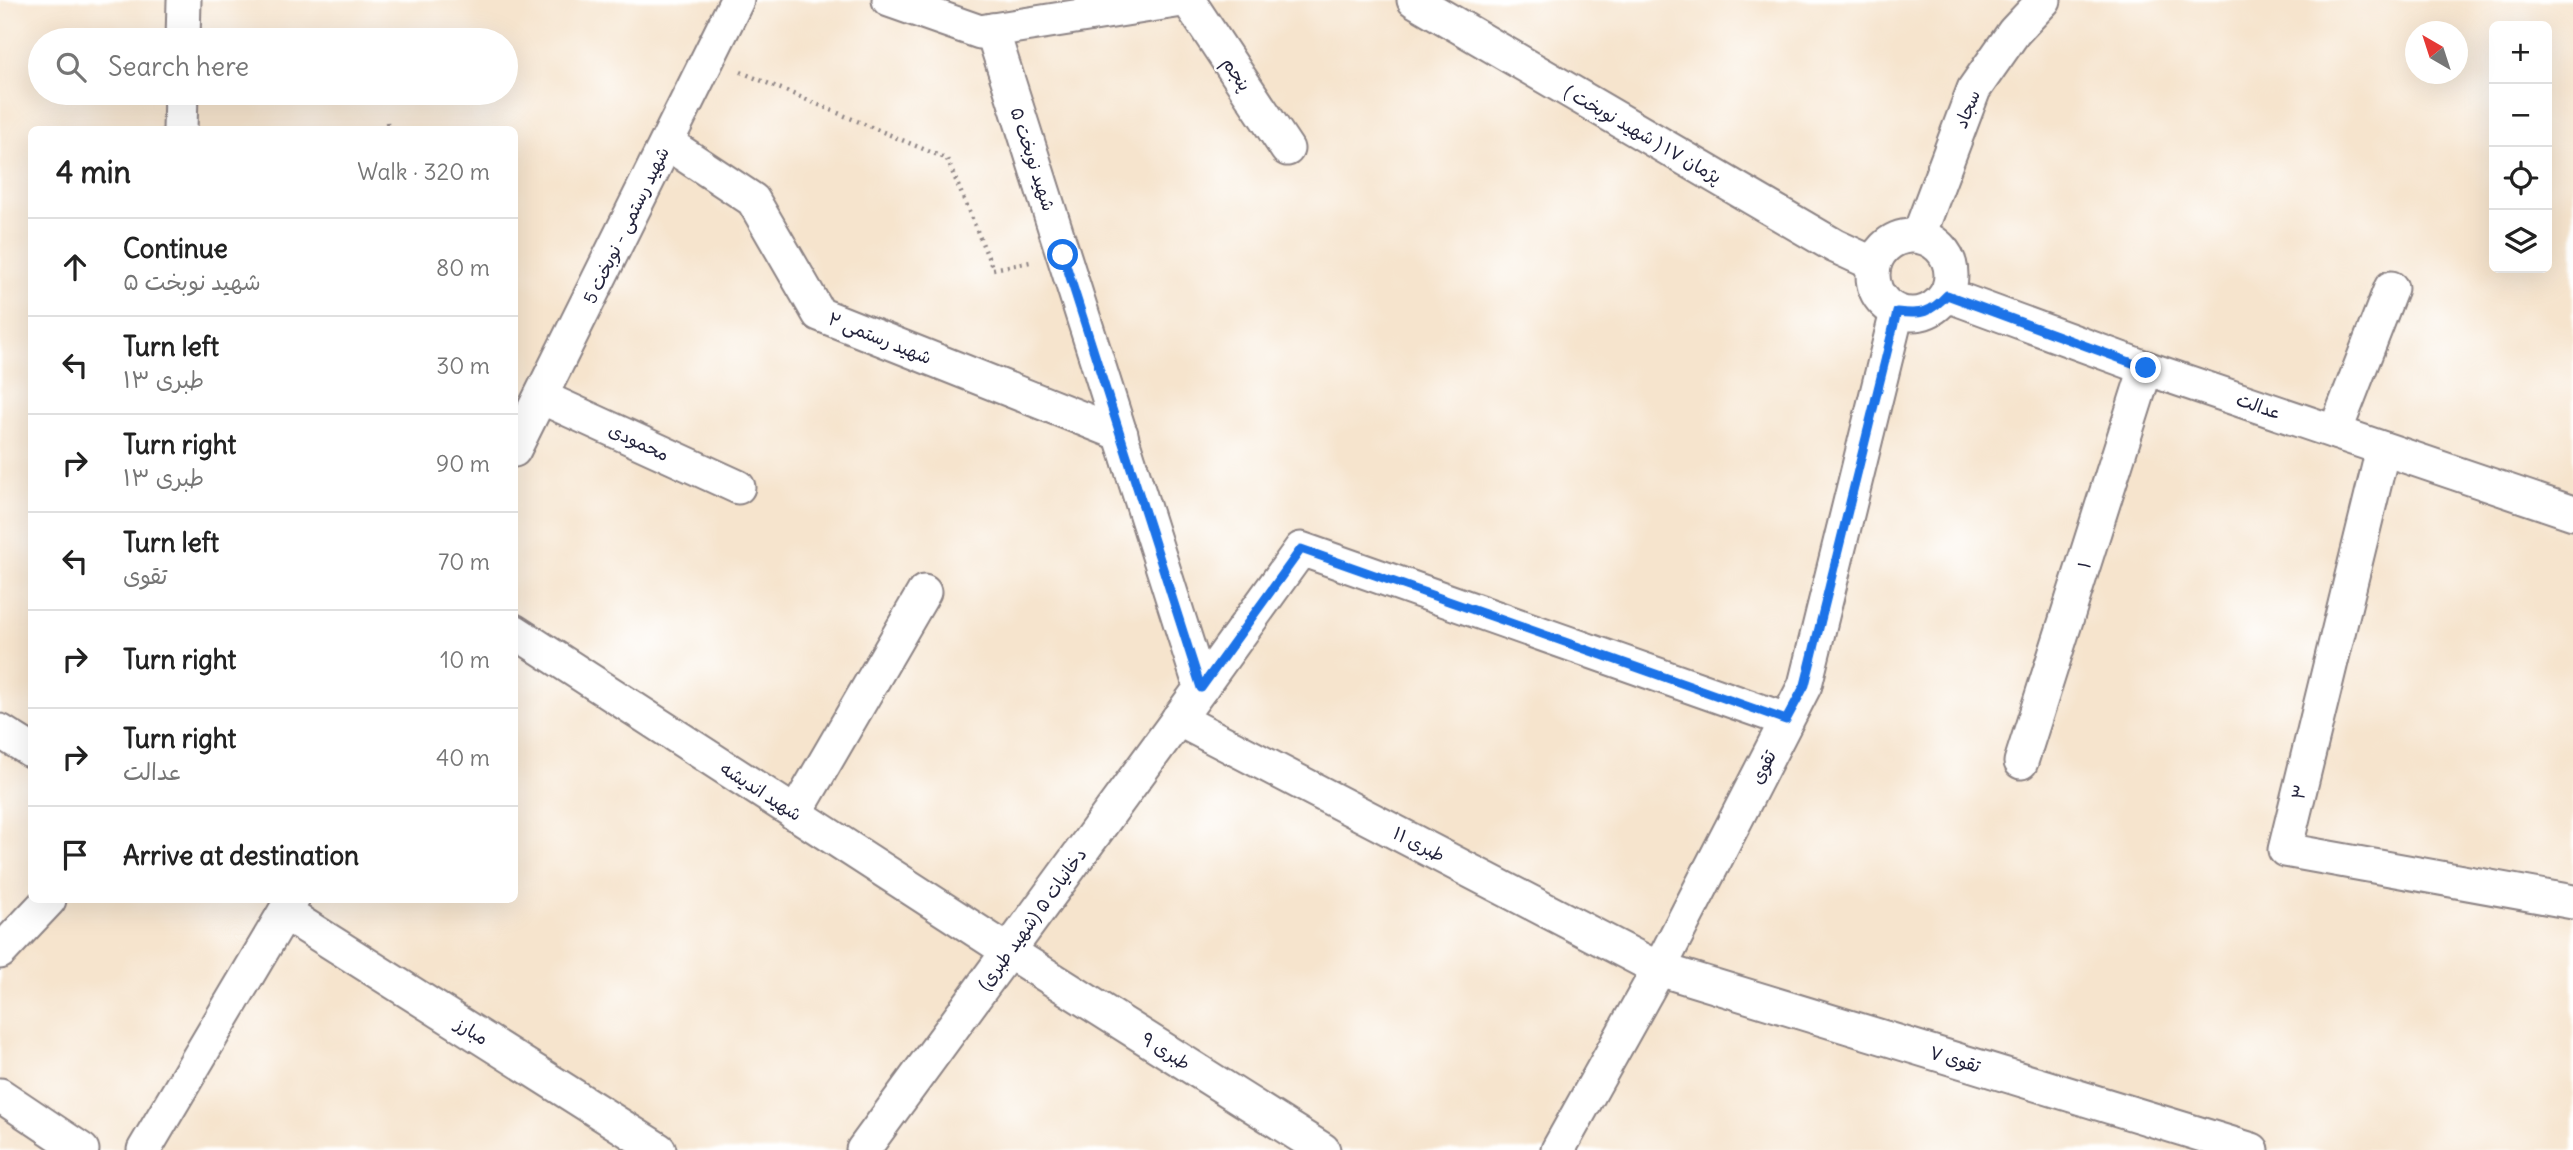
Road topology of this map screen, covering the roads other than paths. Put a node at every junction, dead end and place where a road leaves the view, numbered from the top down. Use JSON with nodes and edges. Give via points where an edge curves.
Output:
{"nodes":[{"id":1,"x":184,"y":0,"type":"edge"},
{"id":2,"x":737,"y":0,"type":"edge"},
{"id":3,"x":889,"y":0,"type":"edge"},
{"id":4,"x":1182,"y":0,"type":"edge"},
{"id":5,"x":1188,"y":0,"type":"edge"},
{"id":6,"x":1415,"y":0,"type":"edge"},
{"id":7,"x":2044,"y":0,"type":"edge"},
{"id":8,"x":183,"y":28,"type":"edge"},
{"id":9,"x":992,"y":30,"type":"junction"},
{"id":10,"x":181,"y":105,"type":"edge"},
{"id":11,"x":180,"y":126,"type":"edge"},
{"id":12,"x":667,"y":143,"type":"junction"},
{"id":13,"x":1287,"y":149,"type":"dead end"},
{"id":14,"x":1919,"y":235,"type":"junction"},
{"id":15,"x":1874,"y":264,"type":"junction"},
{"id":16,"x":2391,"y":288,"type":"dead end"},
{"id":17,"x":1947,"y":295,"type":"junction"},
{"id":18,"x":1897,"y":312,"type":"junction"},
{"id":19,"x":2146,"y":368,"type":"junction"},
{"id":20,"x":541,"y":397,"type":"junction"},
{"id":21,"x":2335,"y":432,"type":"junction"},
{"id":22,"x":1121,"y":434,"type":"junction"},
{"id":23,"x":518,"y":442,"type":"edge"},
{"id":24,"x":2383,"y":449,"type":"junction"},
{"id":25,"x":738,"y":487,"type":"dead end"},
{"id":26,"x":2573,"y":513,"type":"edge"},
{"id":27,"x":925,"y":592,"type":"dead end"},
{"id":28,"x":518,"y":634,"type":"edge"},
{"id":29,"x":1201,"y":688,"type":"junction"},
{"id":30,"x":1178,"y":719,"type":"junction"},
{"id":31,"x":1786,"y":720,"type":"junction"},
{"id":32,"x":0,"y":731,"type":"edge"},
{"id":33,"x":28,"y":748,"type":"edge"},
{"id":34,"x":2021,"y":762,"type":"dead end"},
{"id":35,"x":795,"y":814,"type":"junction"},
{"id":36,"x":2573,"y":902,"type":"edge"},
{"id":37,"x":46,"y":903,"type":"edge"},
{"id":38,"x":288,"y":906,"type":"edge"},
{"id":39,"x":1009,"y":951,"type":"junction"},
{"id":40,"x":0,"y":952,"type":"edge"},
{"id":41,"x":1659,"y":969,"type":"junction"},
{"id":42,"x":0,"y":1094,"type":"edge"},
{"id":43,"x":82,"y":1150,"type":"edge"},
{"id":44,"x":144,"y":1150,"type":"edge"},
{"id":45,"x":659,"y":1150,"type":"edge"},
{"id":46,"x":863,"y":1150,"type":"edge"},
{"id":47,"x":1323,"y":1150,"type":"edge"},
{"id":48,"x":1558,"y":1150,"type":"edge"},
{"id":49,"x":2252,"y":1150,"type":"edge"}],
"edges":[{"from":1,"to":8,"type":"street"},
{"from":2,"to":12,"type":"street","name":"شهید رستمی - نوبخت 5"},
{"from":3,"to":9,"type":"street","via":[[980,32]]},
{"from":4,"to":9,"type":"street"},
{"from":5,"to":13,"type":"street","name":"پنجم"},
{"from":6,"to":15,"type":"street","name":"پژمان ۱۷ ( شهید نوبخت )","via":[[1835,246]]},
{"from":7,"to":14,"type":"street","name":"سجاد","via":[[2014,32],[1974,89]]},
{"from":9,"to":22,"type":"street","name":"شهید نوبخت ۵"},
{"from":10,"to":11,"type":"street"},
{"from":12,"to":20,"type":"street","name":"شهید رستمی - نوبخت 5"},
{"from":12,"to":22,"type":"street","name":"شهید رستمی ۲","via":[[753,200],[819,314]]},
{"from":14,"to":15,"type":"street","via":[[1900,237],[1884,247]]},
{"from":14,"to":17,"type":"street","via":[[1936,243],[1948,257],[1952,276]]},
{"from":15,"to":18,"type":"street","via":[[1873,283],[1881,300]]},
{"from":16,"to":21,"type":"street"},
{"from":17,"to":18,"type":"street","via":[[1934,309],[1916,314]]},
{"from":17,"to":19,"type":"street","name":"عدالت"},
{"from":18,"to":31,"type":"street","name":"تقوی","via":[[1805,685]]},
{"from":19,"to":21,"type":"street","name":"عدالت"},
{"from":19,"to":34,"type":"street","name":"۱"},
{"from":20,"to":23,"type":"street","name":"شهید رستمی - نوبخت 5"},
{"from":20,"to":25,"type":"street","name":"محمودی"},
{"from":21,"to":24,"type":"street","name":"عدالت"},
{"from":22,"to":29,"type":"street","name":"شهید نوبخت ۵"},
{"from":24,"to":26,"type":"street","name":"عدالت"},
{"from":24,"to":36,"type":"street","name":"۳","via":[[2285,850]]},
{"from":27,"to":35,"type":"street"},
{"from":28,"to":35,"type":"street","name":"شهید اندیشه"},
{"from":29,"to":30,"type":"street","name":"دخانیات ۵ (شهید طبری)"},
{"from":29,"to":31,"type":"street","name":"دخانیات ۵ (شهید طبری)","via":[[1301,549]]},
{"from":30,"to":39,"type":"street","name":"دخانیات ۵ (شهید طبری)"},
{"from":30,"to":41,"type":"street","name":"طبری ۱۱"},
{"from":31,"to":41,"type":"street","name":"تقوی"},
{"from":32,"to":33,"type":"street"},
{"from":35,"to":39,"type":"street","name":"شهید اندیشه"},
{"from":37,"to":40,"type":"street"},
{"from":38,"to":44,"type":"street"},
{"from":38,"to":45,"type":"street","name":"مبارز"},
{"from":39,"to":46,"type":"street","name":"دخانیات ۵ (شهید طبری)"},
{"from":39,"to":47,"type":"street","name":"طبری ۹"},
{"from":41,"to":48,"type":"street","name":"تقوی"},
{"from":41,"to":49,"type":"street","name":"تقوی ۷"},
{"from":42,"to":43,"type":"street"}]}
